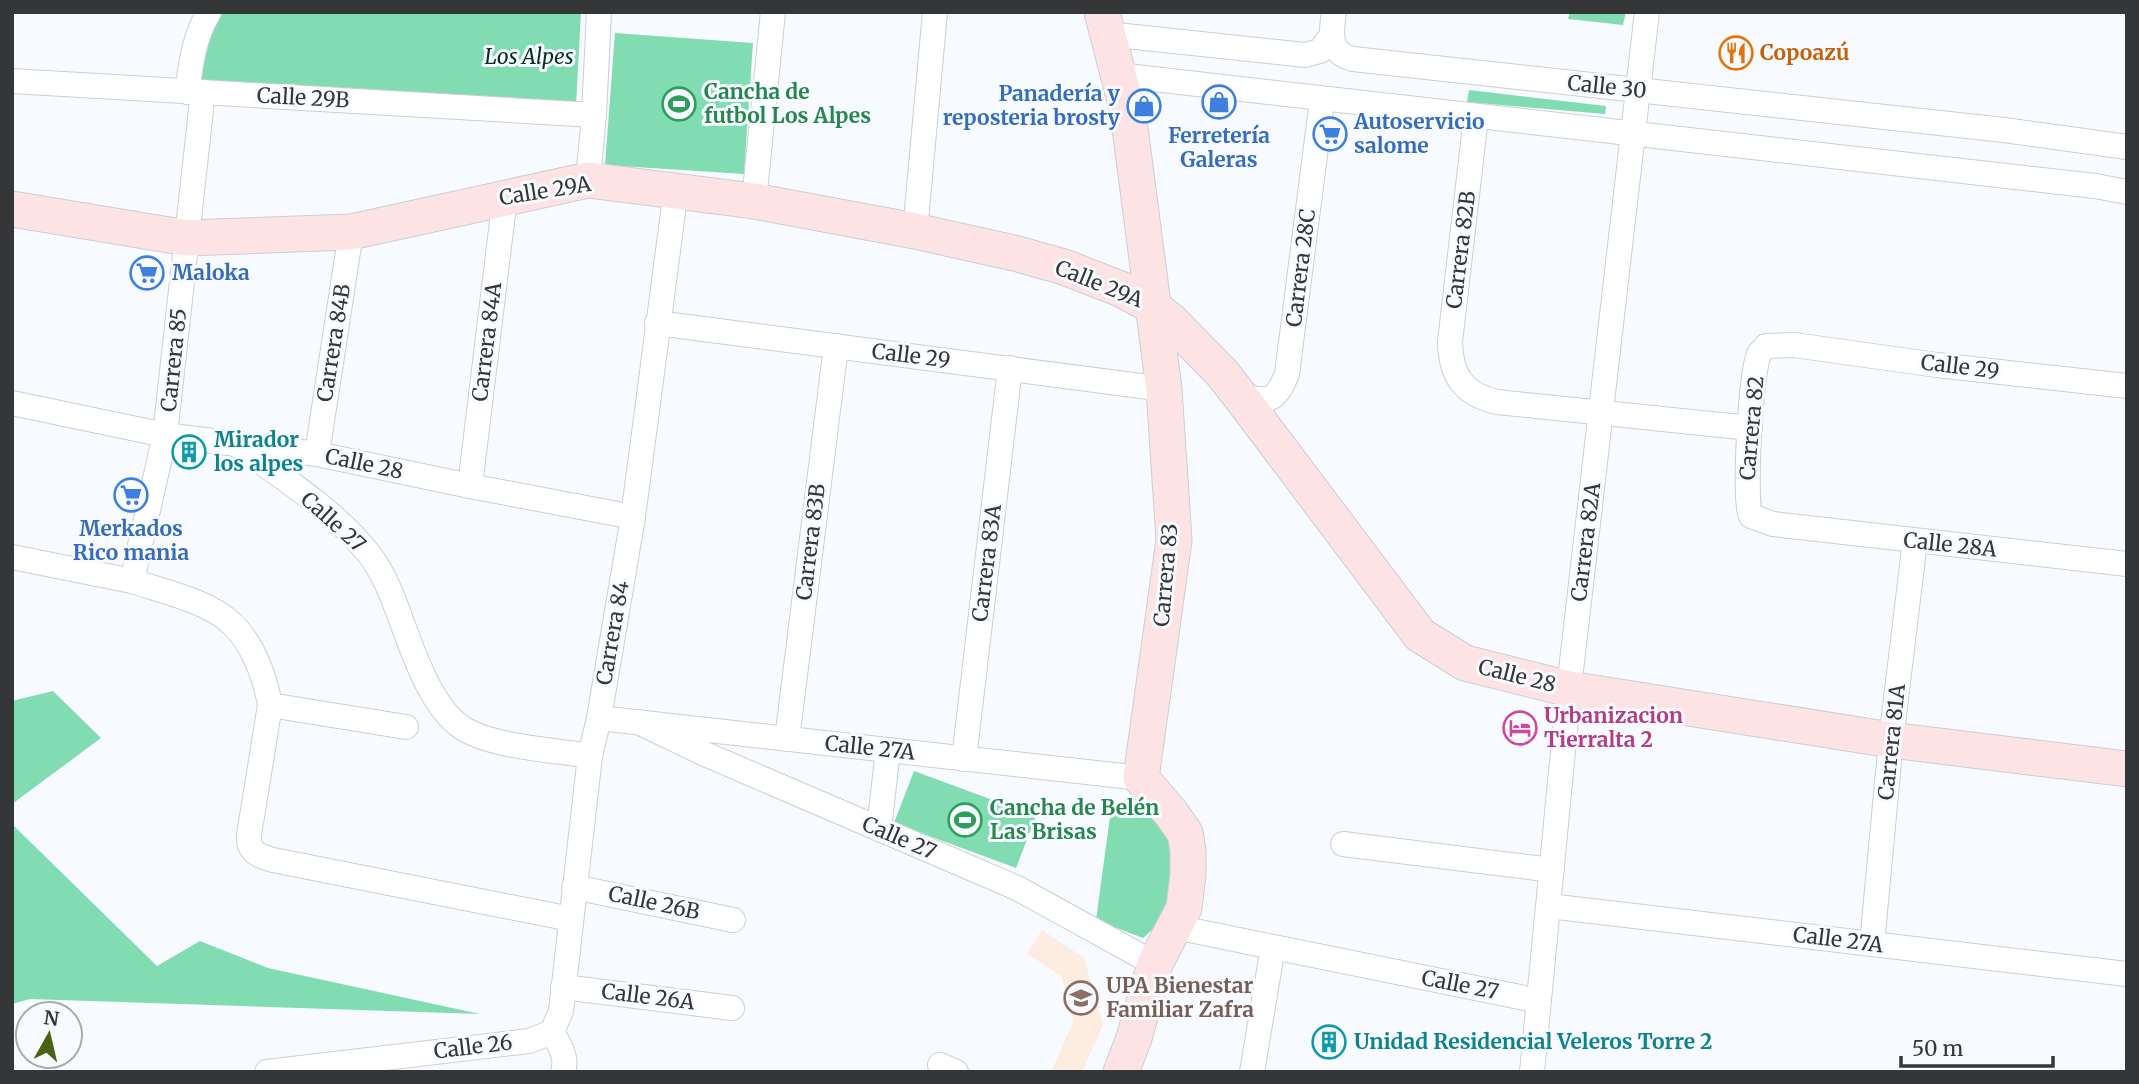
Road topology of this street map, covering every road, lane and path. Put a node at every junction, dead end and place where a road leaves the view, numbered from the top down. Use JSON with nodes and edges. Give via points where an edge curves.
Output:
{"nodes":[{"id":1,"x":209,"y":12,"type":"edge"},
{"id":2,"x":599,"y":12,"type":"edge"},
{"id":3,"x":773,"y":12,"type":"edge"},
{"id":4,"x":935,"y":12,"type":"edge"},
{"id":5,"x":1647,"y":12,"type":"edge"},
{"id":6,"x":1104,"y":23,"type":"edge"},
{"id":7,"x":1332,"y":24,"type":"edge"},
{"id":8,"x":1118,"y":75,"type":"junction"},
{"id":9,"x":12,"y":81,"type":"edge"},
{"id":10,"x":1638,"y":90,"type":"junction"},
{"id":11,"x":195,"y":92,"type":"junction"},
{"id":12,"x":1322,"y":100,"type":"junction"},
{"id":13,"x":594,"y":116,"type":"junction"},
{"id":14,"x":1476,"y":117,"type":"junction"},
{"id":15,"x":1633,"y":134,"type":"junction"},
{"id":16,"x":2127,"y":147,"type":"edge"},
{"id":17,"x":588,"y":180,"type":"junction"},
{"id":18,"x":676,"y":190,"type":"junction"},
{"id":19,"x":2127,"y":192,"type":"edge"},
{"id":20,"x":505,"y":197,"type":"junction"},
{"id":21,"x":754,"y":201,"type":"junction"},
{"id":22,"x":12,"y":209,"type":"edge"},
{"id":23,"x":915,"y":231,"type":"junction"},
{"id":24,"x":351,"y":232,"type":"junction"},
{"id":25,"x":187,"y":238,"type":"junction"},
{"id":26,"x":1152,"y":306,"type":"junction"},
{"id":27,"x":657,"y":323,"type":"junction"},
{"id":28,"x":1794,"y":345,"type":"joint"},
{"id":29,"x":836,"y":346,"type":"junction"},
{"id":30,"x":1010,"y":368,"type":"junction"},
{"id":31,"x":2127,"y":386,"type":"edge"},
{"id":32,"x":1164,"y":389,"type":"junction"},
{"id":33,"x":1240,"y":396,"type":"junction"},
{"id":34,"x":12,"y":402,"type":"edge"},
{"id":35,"x":1601,"y":413,"type":"junction"},
{"id":36,"x":1750,"y":428,"type":"junction"},
{"id":37,"x":165,"y":435,"type":"junction"},
{"id":38,"x":234,"y":443,"type":"junction"},
{"id":39,"x":317,"y":454,"type":"junction"},
{"id":40,"x":470,"y":486,"type":"junction"},
{"id":41,"x":633,"y":517,"type":"junction"},
{"id":42,"x":1773,"y":524,"type":"joint"},
{"id":43,"x":1915,"y":541,"type":"junction"},
{"id":44,"x":12,"y":557,"type":"edge"},
{"id":45,"x":2127,"y":564,"type":"edge"},
{"id":46,"x":132,"y":581,"type":"junction"},
{"id":47,"x":1569,"y":689,"type":"junction"},
{"id":48,"x":270,"y":705,"type":"junction"},
{"id":49,"x":599,"y":718,"type":"junction"},
{"id":50,"x":638,"y":722,"type":"junction"},
{"id":51,"x":406,"y":727,"type":"dead end"},
{"id":52,"x":787,"y":739,"type":"junction"},
{"id":53,"x":1891,"y":740,"type":"junction"},
{"id":54,"x":888,"y":750,"type":"junction"},
{"id":55,"x":590,"y":756,"type":"junction"},
{"id":56,"x":964,"y":759,"type":"junction"},
{"id":57,"x":2127,"y":769,"type":"edge"},
{"id":58,"x":1141,"y":778,"type":"junction"},
{"id":59,"x":879,"y":829,"type":"junction"},
{"id":60,"x":1343,"y":844,"type":"dead end"},
{"id":61,"x":1552,"y":870,"type":"junction"},
{"id":62,"x":574,"y":887,"type":"junction"},
{"id":63,"x":1549,"y":906,"type":"junction"},
{"id":64,"x":571,"y":919,"type":"junction"},
{"id":65,"x":733,"y":920,"type":"dead end"},
{"id":66,"x":1175,"y":927,"type":"junction"},
{"id":67,"x":1872,"y":944,"type":"junction"},
{"id":68,"x":1273,"y":947,"type":"junction"},
{"id":69,"x":1154,"y":964,"type":"junction"},
{"id":70,"x":2127,"y":974,"type":"edge"},
{"id":71,"x":564,"y":987,"type":"junction"},
{"id":72,"x":1539,"y":1001,"type":"junction"},
{"id":73,"x":732,"y":1007,"type":"dead end"},
{"id":74,"x":552,"y":1032,"type":"junction"},
{"id":75,"x":433,"y":1062,"type":"edge"},
{"id":76,"x":267,"y":1072,"type":"edge"},
{"id":77,"x":563,"y":1072,"type":"edge"},
{"id":78,"x":1121,"y":1072,"type":"edge"},
{"id":79,"x":1252,"y":1072,"type":"edge"},
{"id":80,"x":1532,"y":1072,"type":"edge"}],
"edges":[{"from":1,"to":11,"type":"street","name":"Carrera 85","via":[[193,48]]},
{"from":2,"to":13,"type":"street"},
{"from":3,"to":21,"type":"street"},
{"from":4,"to":23,"type":"street"},
{"from":5,"to":10,"type":"street","name":"Carrera 82A"},
{"from":6,"to":7,"type":"street","name":"Calle 30","via":[[1305,55],[1320,51]]},
{"from":6,"to":8,"type":"street","name":"Carrera 83"},
{"from":7,"to":10,"type":"street","name":"Calle 30","via":[[1335,48],[1353,59]]},
{"from":8,"to":12,"type":"street"},
{"from":8,"to":26,"type":"street","name":"Carrera 83","via":[[1128,113]]},
{"from":9,"to":11,"type":"street","name":"Calle 29B"},
{"from":10,"to":15,"type":"street","name":"Carrera 82A"},
{"from":10,"to":16,"type":"street","name":"Calle 30"},
{"from":11,"to":13,"type":"street","name":"Calle 29B"},
{"from":11,"to":25,"type":"street","name":"Carrera 85"},
{"from":12,"to":14,"type":"street"},
{"from":12,"to":33,"type":"street","name":"Carrera 28C","via":[[1287,374],[1277,395],[1270,399]]},
{"from":13,"to":17,"type":"street"},
{"from":14,"to":15,"type":"street"},
{"from":14,"to":35,"type":"street","name":"Carrera 82B","via":[[1450,342],[1452,365],[1469,391],[1482,398]]},
{"from":15,"to":19,"type":"street"},
{"from":15,"to":35,"type":"street","name":"Carrera 82A"},
{"from":17,"to":18,"type":"street","name":"Calle 29A"},
{"from":17,"to":20,"type":"street","name":"Calle 29A"},
{"from":18,"to":21,"type":"street","name":"Calle 29A"},
{"from":18,"to":27,"type":"street","name":"Carrera 84"},
{"from":20,"to":24,"type":"street","name":"Calle 29A"},
{"from":20,"to":40,"type":"street","name":"Carrera 84A"},
{"from":21,"to":23,"type":"street","name":"Calle 29A"},
{"from":22,"to":25,"type":"street","name":"Calle 29A"},
{"from":23,"to":26,"type":"street","name":"Calle 29A","via":[[1064,267]]},
{"from":24,"to":25,"type":"street","name":"Calle 29A"},
{"from":24,"to":39,"type":"street","name":"Carrera 84B"},
{"from":25,"to":37,"type":"street","name":"Carrera 85"},
{"from":26,"to":32,"type":"street","name":"Carrera 83"},
{"from":26,"to":33,"type":"street","name":"Calle 28"},
{"from":27,"to":29,"type":"street","name":"Calle 29"},
{"from":27,"to":41,"type":"street","name":"Carrera 84"},
{"from":28,"to":31,"type":"street","name":"Calle 29"},
{"from":28,"to":36,"type":"street","name":"Carrera 82","via":[[1766,346],[1759,355]]},
{"from":29,"to":30,"type":"street","name":"Calle 29"},
{"from":29,"to":52,"type":"street","name":"Carrera 83B"},
{"from":30,"to":32,"type":"street","name":"Calle 29"},
{"from":30,"to":56,"type":"street","name":"Carrera 83A"},
{"from":32,"to":58,"type":"street","name":"Carrera 83","via":[[1174,540]]},
{"from":33,"to":47,"type":"street","name":"Calle 28","via":[[1420,635],[1465,663]]},
{"from":34,"to":37,"type":"street","name":"Calle 28"},
{"from":35,"to":36,"type":"street"},
{"from":35,"to":47,"type":"street","name":"Carrera 82A"},
{"from":36,"to":42,"type":"street","name":"Carrera 82","via":[[1747,510],[1758,520]]},
{"from":37,"to":38,"type":"street","name":"Calle 28"},
{"from":37,"to":46,"type":"street","name":"Carrera 85"},
{"from":38,"to":39,"type":"street","name":"Calle 28"},
{"from":38,"to":55,"type":"street","name":"Calle 27","via":[[321,508],[370,555],[390,592],[417,664],[439,704],[461,727],[494,741]]},
{"from":39,"to":40,"type":"street","name":"Calle 28"},
{"from":40,"to":41,"type":"street","name":"Calle 28"},
{"from":41,"to":49,"type":"street","name":"Carrera 84"},
{"from":42,"to":43,"type":"street","name":"Calle 28A"},
{"from":43,"to":45,"type":"street","name":"Calle 28A"},
{"from":43,"to":53,"type":"street","name":"Carrera 81A"},
{"from":44,"to":46,"type":"street"},
{"from":46,"to":48,"type":"street","via":[[177,595],[231,623],[260,670]]},
{"from":47,"to":53,"type":"street","name":"Calle 28"},
{"from":47,"to":61,"type":"street","name":"Carrera 82A"},
{"from":48,"to":51,"type":"street"},
{"from":48,"to":64,"type":"street","via":[[248,845],[260,857]]},
{"from":49,"to":50,"type":"street","name":"Calle 27A"},
{"from":49,"to":55,"type":"street","name":"Carrera 84"},
{"from":50,"to":52,"type":"street","name":"Calle 27A"},
{"from":50,"to":59,"type":"street","name":"Calle 27"},
{"from":52,"to":54,"type":"street","name":"Calle 27A"},
{"from":53,"to":57,"type":"street","name":"Calle 28"},
{"from":53,"to":67,"type":"street","name":"Carrera 81A"},
{"from":54,"to":56,"type":"street","name":"Calle 27A"},
{"from":54,"to":59,"type":"street"},
{"from":55,"to":62,"type":"street","name":"Carrera 84"},
{"from":56,"to":58,"type":"street","name":"Calle 27A"},
{"from":58,"to":66,"type":"street","via":[[1185,833],[1188,875],[1184,908]]},
{"from":59,"to":69,"type":"street","name":"Calle 27","via":[[1017,888]]},
{"from":60,"to":61,"type":"street"},
{"from":61,"to":63,"type":"street","name":"Carrera 82A"},
{"from":62,"to":64,"type":"street","name":"Carrera 84"},
{"from":62,"to":65,"type":"street","name":"Calle 26B"},
{"from":63,"to":67,"type":"street","name":"Calle 27A"},
{"from":63,"to":72,"type":"street","name":"Carrera 82A"},
{"from":64,"to":71,"type":"street","name":"Carrera 84"},
{"from":66,"to":68,"type":"street","name":"Calle 27"},
{"from":66,"to":69,"type":"street"},
{"from":67,"to":70,"type":"street","name":"Calle 27A"},
{"from":68,"to":72,"type":"street","name":"Calle 27"},
{"from":68,"to":79,"type":"street"},
{"from":69,"to":78,"type":"street"},
{"from":71,"to":73,"type":"street","name":"Calle 26A"},
{"from":71,"to":74,"type":"street","name":"Carrera 84"},
{"from":72,"to":80,"type":"street","name":"Carrera 82A"},
{"from":74,"to":75,"type":"street","name":"Calle 26"},
{"from":74,"to":77,"type":"street","via":[[564,1054]]},
{"from":75,"to":76,"type":"street","name":"Calle 26"}]}
